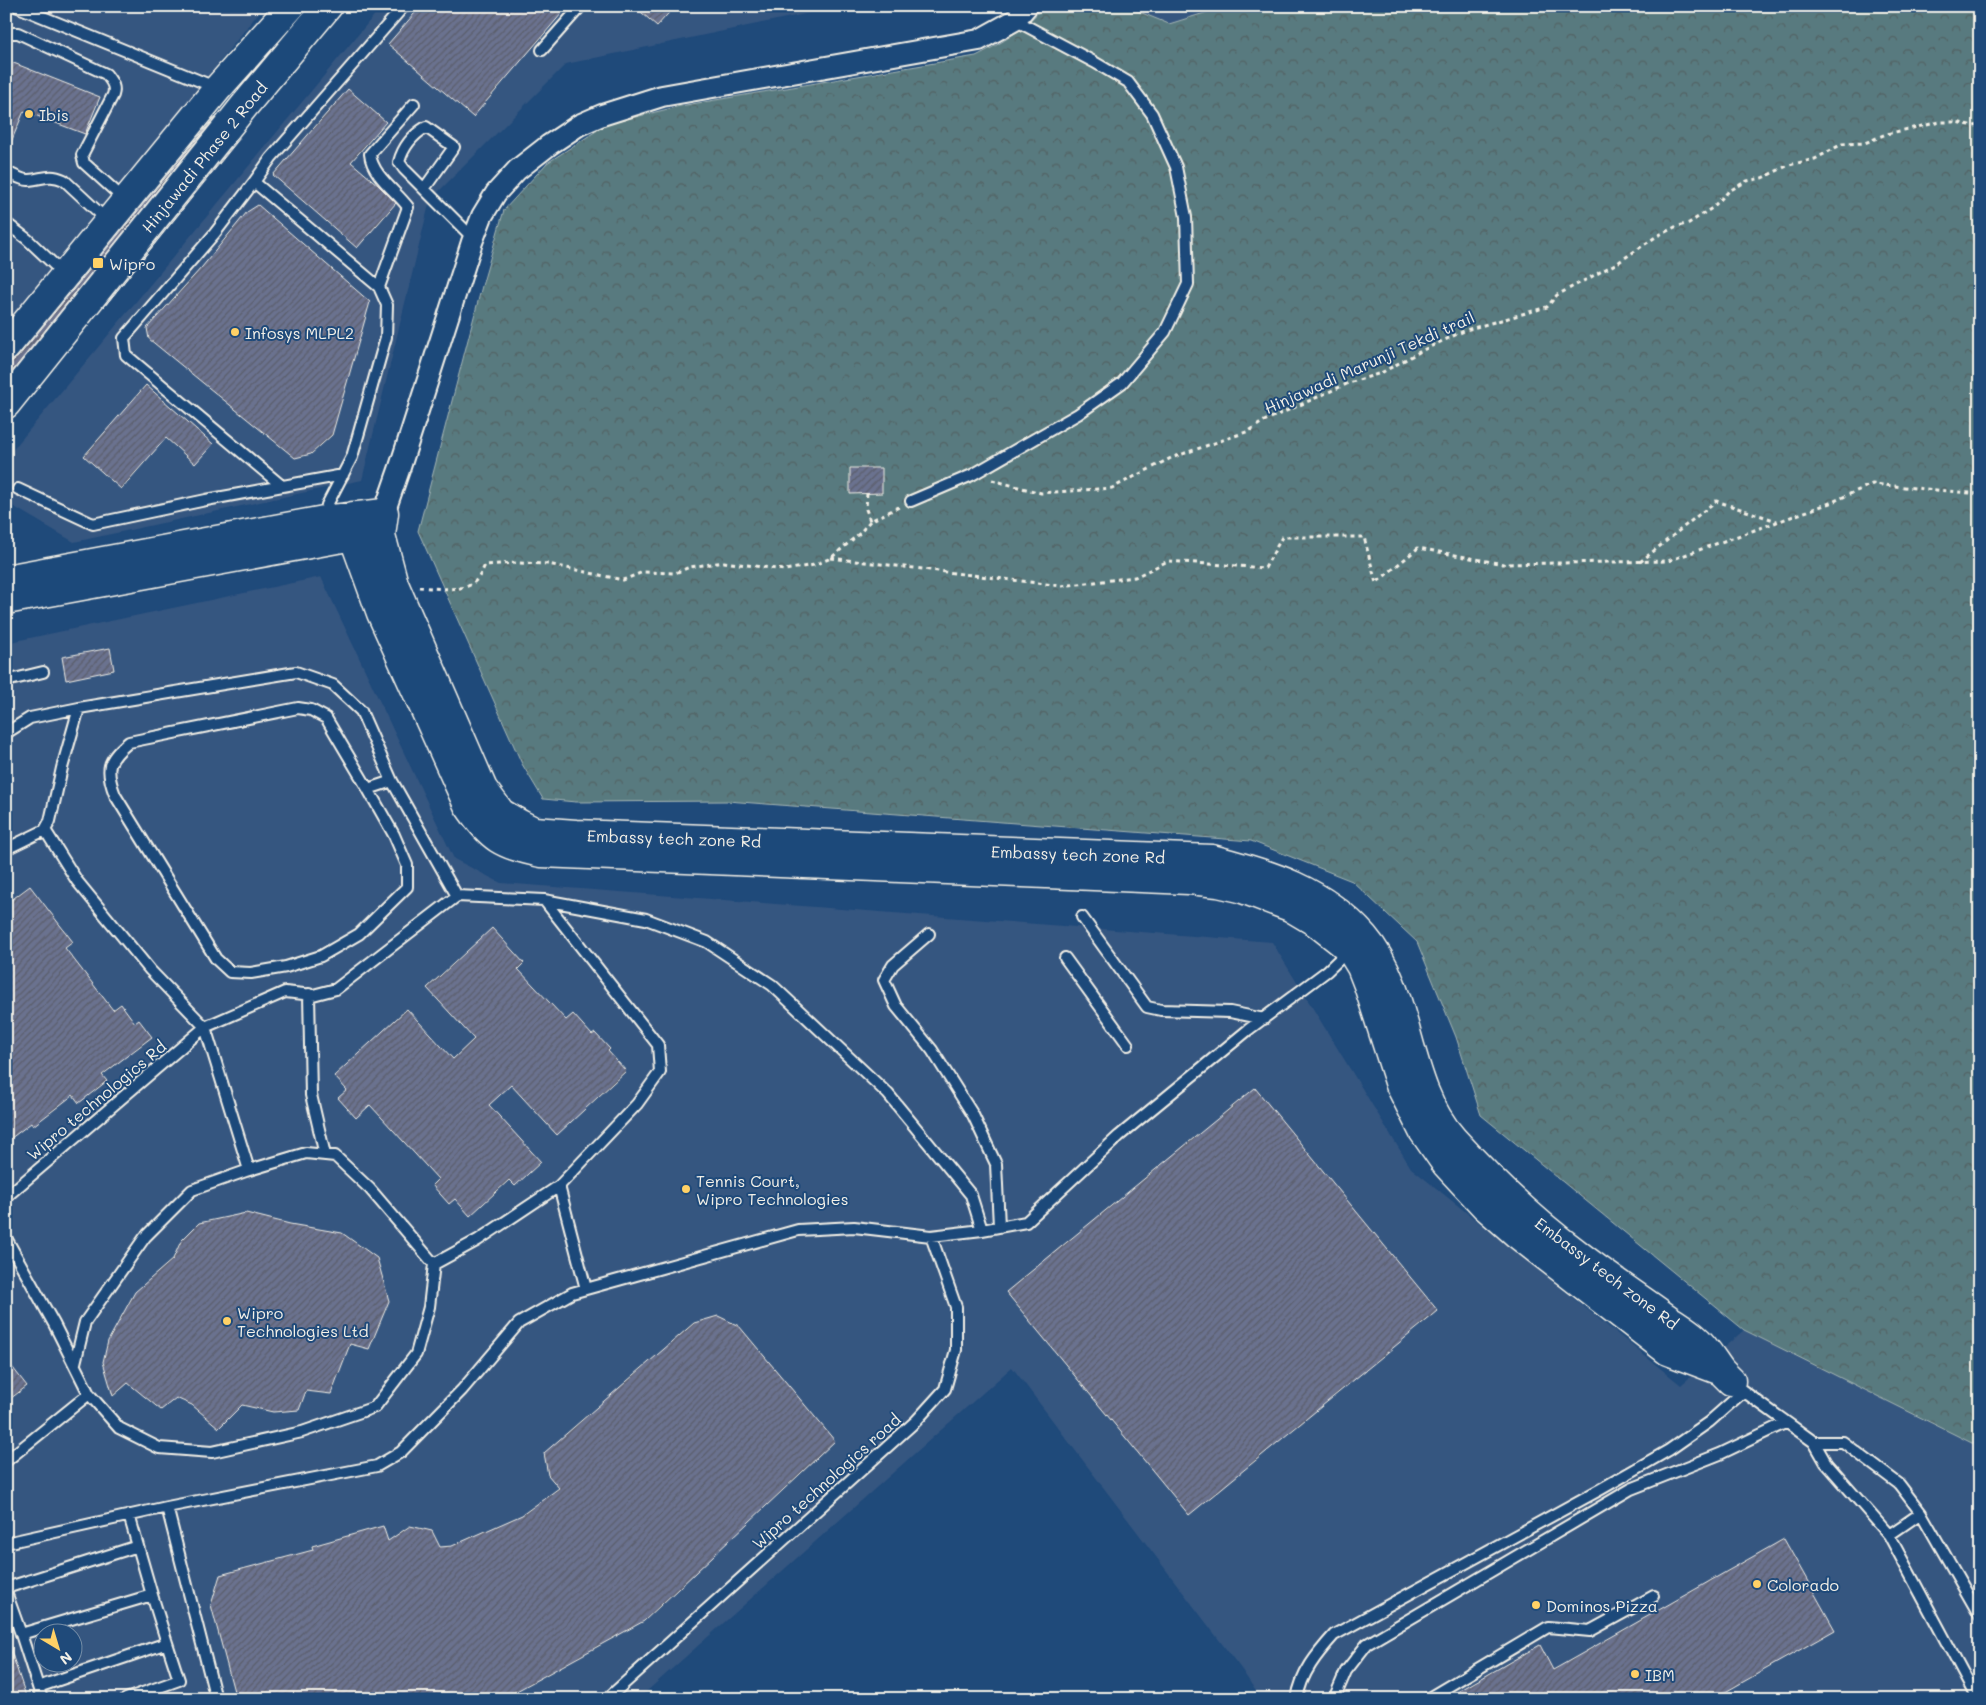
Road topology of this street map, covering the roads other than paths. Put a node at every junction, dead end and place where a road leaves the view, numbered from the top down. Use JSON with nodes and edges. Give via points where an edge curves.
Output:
{"nodes":[{"id":1,"x":16,"y":6,"type":"edge"},
{"id":2,"x":292,"y":6,"type":"edge"},
{"id":3,"x":328,"y":6,"type":"edge"},
{"id":4,"x":404,"y":6,"type":"edge"},
{"id":5,"x":581,"y":6,"type":"edge"},
{"id":6,"x":1021,"y":13,"type":"edge"},
{"id":7,"x":6,"y":33,"type":"edge"},
{"id":8,"x":542,"y":50,"type":"dead end"},
{"id":9,"x":218,"y":88,"type":"junction"},
{"id":10,"x":414,"y":104,"type":"dead end"},
{"id":11,"x":6,"y":172,"type":"edge"},
{"id":12,"x":254,"y":182,"type":"junction"},
{"id":13,"x":424,"y":189,"type":"junction"},
{"id":14,"x":126,"y":201,"type":"junction"},
{"id":15,"x":109,"y":222,"type":"junction"},
{"id":16,"x":8,"y":226,"type":"edge"},
{"id":17,"x":473,"y":238,"type":"junction"},
{"id":18,"x":64,"y":275,"type":"junction"},
{"id":19,"x":379,"y":287,"type":"junction"},
{"id":20,"x":6,"y":347,"type":"edge"},
{"id":21,"x":6,"y":404,"type":"edge"},
{"id":22,"x":343,"y":475,"type":"junction"},
{"id":23,"x":282,"y":486,"type":"junction"},
{"id":24,"x":18,"y":489,"type":"dead end"},
{"id":25,"x":911,"y":501,"type":"road end"},
{"id":26,"x":324,"y":520,"type":"junction"},
{"id":27,"x":382,"y":524,"type":"junction"},
{"id":28,"x":353,"y":526,"type":"junction"},
{"id":29,"x":6,"y":579,"type":"edge"},
{"id":30,"x":6,"y":600,"type":"edge"},
{"id":31,"x":43,"y":672,"type":"dead end"},
{"id":32,"x":6,"y":681,"type":"edge"},
{"id":33,"x":79,"y":708,"type":"junction"},
{"id":34,"x":6,"y":733,"type":"edge"},
{"id":35,"x":392,"y":781,"type":"junction"},
{"id":36,"x":368,"y":789,"type":"junction"},
{"id":37,"x":45,"y":830,"type":"junction"},
{"id":38,"x":6,"y":849,"type":"edge"},
{"id":39,"x":457,"y":896,"type":"junction"},
{"id":40,"x":544,"y":900,"type":"junction"},
{"id":41,"x":1082,"y":917,"type":"dead end"},
{"id":42,"x":929,"y":934,"type":"dead end"},
{"id":43,"x":1357,"y":943,"type":"junction"},
{"id":44,"x":1064,"y":958,"type":"dead end"},
{"id":45,"x":309,"y":994,"type":"junction"},
{"id":46,"x":1264,"y":1019,"type":"junction"},
{"id":47,"x":206,"y":1027,"type":"junction"},
{"id":48,"x":1128,"y":1046,"type":"dead end"},
{"id":49,"x":325,"y":1155,"type":"junction"},
{"id":50,"x":249,"y":1170,"type":"junction"},
{"id":51,"x":559,"y":1186,"type":"junction"},
{"id":52,"x":6,"y":1197,"type":"edge"},
{"id":53,"x":1000,"y":1226,"type":"junction"},
{"id":54,"x":982,"y":1230,"type":"junction"},
{"id":55,"x":931,"y":1236,"type":"junction"},
{"id":56,"x":6,"y":1238,"type":"edge"},
{"id":57,"x":434,"y":1264,"type":"junction"},
{"id":58,"x":586,"y":1289,"type":"junction"},
{"id":59,"x":75,"y":1363,"type":"junction"},
{"id":60,"x":1732,"y":1381,"type":"junction"},
{"id":61,"x":89,"y":1394,"type":"junction"},
{"id":62,"x":1785,"y":1423,"type":"junction"},
{"id":63,"x":1814,"y":1442,"type":"junction"},
{"id":64,"x":6,"y":1461,"type":"edge"},
{"id":65,"x":167,"y":1507,"type":"junction"},
{"id":66,"x":1921,"y":1513,"type":"junction"},
{"id":67,"x":129,"y":1515,"type":"junction"},
{"id":68,"x":1889,"y":1535,"type":"junction"},
{"id":69,"x":6,"y":1543,"type":"edge"},
{"id":70,"x":138,"y":1546,"type":"junction"},
{"id":71,"x":6,"y":1590,"type":"edge"},
{"id":72,"x":152,"y":1595,"type":"junction"},
{"id":73,"x":1654,"y":1596,"type":"dead end"},
{"id":74,"x":1980,"y":1616,"type":"edge"},
{"id":75,"x":21,"y":1634,"type":"junction"},
{"id":76,"x":167,"y":1643,"type":"junction"},
{"id":77,"x":38,"y":1687,"type":"junction"},
{"id":78,"x":42,"y":1699,"type":"edge"},
{"id":79,"x":126,"y":1699,"type":"edge"},
{"id":80,"x":216,"y":1699,"type":"edge"},
{"id":81,"x":607,"y":1699,"type":"edge"},
{"id":82,"x":1298,"y":1699,"type":"edge"},
{"id":83,"x":1334,"y":1699,"type":"edge"},
{"id":84,"x":1427,"y":1699,"type":"edge"},
{"id":85,"x":1977,"y":1699,"type":"edge"}],
"edges":[{"from":1,"to":9,"type":"lane"},
{"from":2,"to":9,"type":"street","name":"Hinjawadi Phase 2 Road"},
{"from":3,"to":21,"type":"street","name":"Hinjawadi Phase 2 Road"},
{"from":4,"to":12,"type":"lane","via":[[271,158]]},
{"from":5,"to":8,"type":"lane"},
{"from":6,"to":17,"type":"street","via":[[979,40],[662,96],[602,115],[579,125],[517,170],[496,192]]},
{"from":6,"to":25,"type":"lane","via":[[1128,82],[1152,114],[1178,176],[1186,217],[1188,284],[1165,332],[1122,383],[1078,414],[972,474]]},
{"from":7,"to":14,"type":"lane","via":[[18,33],[106,74],[113,83],[114,95],[82,155],[84,163]]},
{"from":9,"to":14,"type":"street","name":"Hinjawadi Phase 2 Road"},
{"from":10,"to":19,"type":"lane","via":[[370,154],[379,175],[408,207]]},
{"from":11,"to":15,"type":"lane","via":[[29,180],[57,177],[64,180]]},
{"from":12,"to":19,"type":"lane"},
{"from":12,"to":23,"type":"lane","via":[[124,338],[126,355]]},
{"from":13,"to":13,"type":"lane","via":[[399,162],[416,133],[426,127],[454,147]]},
{"from":13,"to":17,"type":"lane"},
{"from":14,"to":15,"type":"street","name":"Hinjawadi Phase 2 Road"},
{"from":15,"to":18,"type":"street","name":"Hinjawadi Phase 2 Road"},
{"from":16,"to":18,"type":"lane"},
{"from":17,"to":27,"type":"street"},
{"from":18,"to":20,"type":"street","name":"Hinjawadi Phase 2 Road"},
{"from":19,"to":22,"type":"lane","via":[[387,305],[386,336],[352,456]]},
{"from":22,"to":23,"type":"lane"},
{"from":22,"to":26,"type":"lane","via":[[327,506]]},
{"from":23,"to":24,"type":"lane","via":[[93,524]]},
{"from":26,"to":28,"type":"street"},
{"from":26,"to":29,"type":"street"},
{"from":27,"to":28,"type":"street"},
{"from":27,"to":43,"type":"street","name":"Embassy tech zone Rd","via":[[394,584],[483,789],[501,813],[534,831],[1212,859],[1267,874],[1315,895],[1342,916]]},
{"from":28,"to":30,"type":"street"},
{"from":28,"to":43,"type":"street","via":[[381,613],[468,804],[482,825],[511,846],[541,853],[1218,883],[1290,907]]},
{"from":31,"to":32,"type":"lane"},
{"from":33,"to":34,"type":"lane","via":[[30,718]]},
{"from":33,"to":35,"type":"lane","via":[[296,672],[333,684],[361,711]]},
{"from":33,"to":37,"type":"lane"},
{"from":35,"to":36,"type":"lane"},
{"from":35,"to":39,"type":"lane"},
{"from":36,"to":36,"type":"lane","via":[[394,834],[407,865],[407,887],[359,934],[321,956],[269,970],[230,972],[216,959],[115,796],[109,779],[110,762],[116,752],[129,742],[298,708],[312,710],[326,718]]},
{"from":37,"to":38,"type":"lane"},
{"from":37,"to":47,"type":"lane","via":[[77,881],[150,970]]},
{"from":39,"to":40,"type":"lane"},
{"from":39,"to":45,"type":"lane","name":"Wipro technologics Rd","via":[[336,989]]},
{"from":40,"to":51,"type":"lane","via":[[658,1045],[660,1072],[637,1104]]},
{"from":40,"to":54,"type":"lane","via":[[646,919],[707,942],[772,984],[888,1094],[971,1195]]},
{"from":41,"to":46,"type":"lane","via":[[1147,1007],[1230,1012]]},
{"from":42,"to":53,"type":"lane","via":[[893,965],[884,980],[896,1006],[932,1050],[973,1116],[996,1164]]},
{"from":43,"to":46,"type":"lane","via":[[1327,971]]},
{"from":43,"to":60,"type":"street","name":"Embassy tech zone Rd","via":[[1379,959],[1390,982],[1430,1102],[1452,1138],[1516,1203],[1575,1253],[1591,1278],[1696,1339]]},
{"from":44,"to":48,"type":"lane"},
{"from":45,"to":47,"type":"lane","name":"Wipro technologics Rd","via":[[284,992]]},
{"from":45,"to":49,"type":"lane","via":[[312,1095]]},
{"from":46,"to":53,"type":"lane","via":[[1119,1136],[1026,1222]]},
{"from":47,"to":50,"type":"lane"},
{"from":47,"to":52,"type":"lane","name":"Wipro technologics Rd"},
{"from":49,"to":50,"type":"lane","via":[[306,1153]]},
{"from":49,"to":57,"type":"lane","via":[[335,1156],[370,1189]]},
{"from":50,"to":59,"type":"lane","via":[[192,1190],[145,1237],[85,1322]]},
{"from":51,"to":57,"type":"lane","via":[[478,1240]]},
{"from":51,"to":58,"type":"lane"},
{"from":53,"to":54,"type":"lane"},
{"from":54,"to":55,"type":"lane"},
{"from":55,"to":58,"type":"lane","via":[[854,1227],[798,1230]]},
{"from":55,"to":81,"type":"lane","name":"Wipro technologics road","via":[[956,1307],[956,1350],[945,1389],[916,1421]]},
{"from":56,"to":59,"type":"lane"},
{"from":57,"to":61,"type":"lane","via":[[429,1307],[416,1354],[375,1407],[302,1432],[212,1452],[159,1448],[119,1428]]},
{"from":58,"to":65,"type":"lane","via":[[572,1293],[519,1323],[422,1431],[401,1452],[377,1466]]},
{"from":59,"to":61,"type":"lane"},
{"from":60,"to":62,"type":"lane"},
{"from":60,"to":82,"type":"lane","via":[[1709,1422],[1669,1450],[1334,1635],[1315,1656],[1304,1676]]},
{"from":61,"to":64,"type":"lane"},
{"from":62,"to":63,"type":"lane"},
{"from":62,"to":83,"type":"lane","via":[[1631,1490],[1367,1644],[1346,1671]]},
{"from":63,"to":66,"type":"lane","via":[[1843,1442],[1898,1484]]},
{"from":63,"to":68,"type":"lane","via":[[1826,1463]]},
{"from":65,"to":67,"type":"lane"},
{"from":65,"to":80,"type":"lane"},
{"from":66,"to":68,"type":"lane"},
{"from":66,"to":74,"type":"lane"},
{"from":67,"to":69,"type":"lane"},
{"from":67,"to":70,"type":"lane"},
{"from":68,"to":85,"type":"lane"},
{"from":70,"to":71,"type":"lane"},
{"from":70,"to":72,"type":"lane"},
{"from":71,"to":75,"type":"lane"},
{"from":72,"to":75,"type":"lane"},
{"from":72,"to":76,"type":"lane"},
{"from":73,"to":84,"type":"lane","via":[[1590,1631],[1548,1628]]},
{"from":75,"to":77,"type":"lane"},
{"from":76,"to":77,"type":"lane"},
{"from":76,"to":79,"type":"lane","via":[[178,1680]]},
{"from":77,"to":78,"type":"lane"}]}
